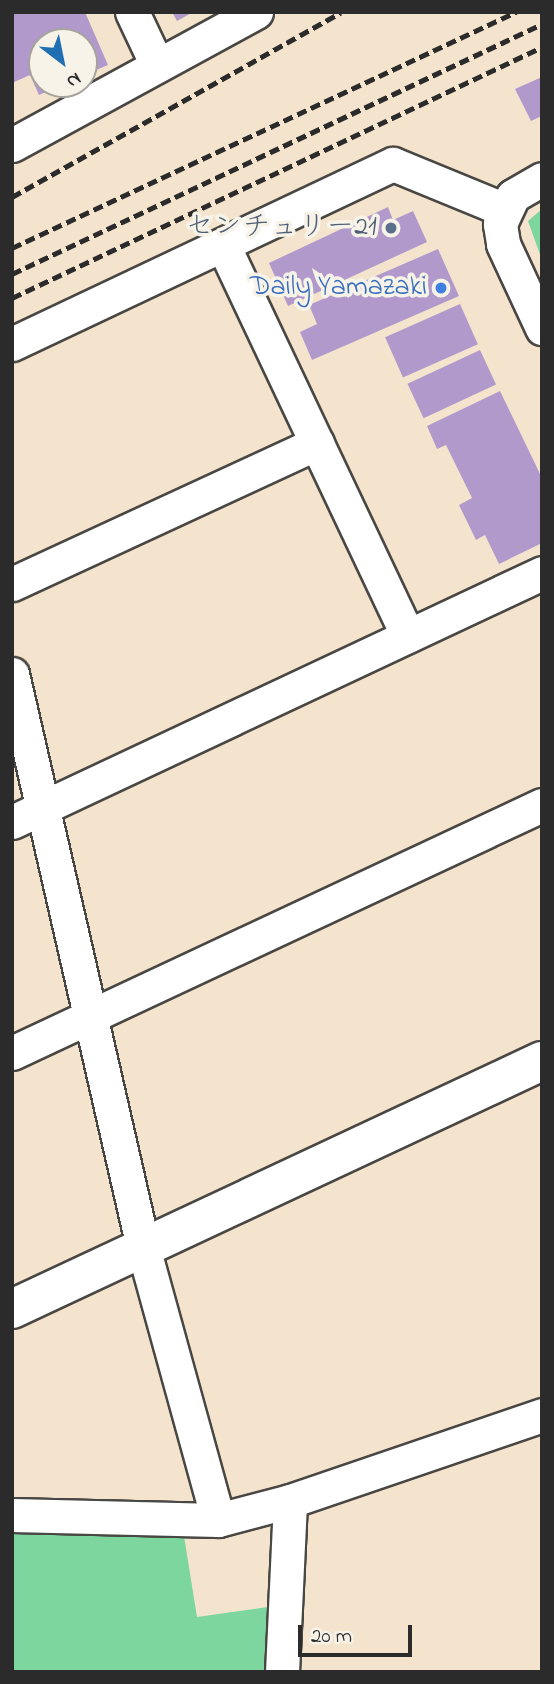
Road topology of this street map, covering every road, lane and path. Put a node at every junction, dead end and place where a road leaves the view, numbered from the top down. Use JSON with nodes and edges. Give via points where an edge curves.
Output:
{"nodes":[{"id":1,"x":132,"y":12,"type":"edge"},
{"id":2,"x":256,"y":12,"type":"edge"},
{"id":3,"x":157,"y":65,"type":"junction"},
{"id":4,"x":12,"y":145,"type":"edge"},
{"id":5,"x":542,"y":179,"type":"edge"},
{"id":6,"x":505,"y":210,"type":"junction"},
{"id":7,"x":224,"y":247,"type":"junction"},
{"id":8,"x":542,"y":328,"type":"edge"},
{"id":9,"x":12,"y":344,"type":"edge"},
{"id":10,"x":317,"y":443,"type":"junction"},
{"id":11,"x":542,"y":573,"type":"edge"},
{"id":12,"x":12,"y":584,"type":"edge"},
{"id":13,"x":408,"y":636,"type":"junction"},
{"id":14,"x":12,"y":674,"type":"edge"},
{"id":15,"x":542,"y":805,"type":"edge"},
{"id":16,"x":44,"y":807,"type":"junction"},
{"id":17,"x":12,"y":822,"type":"edge"},
{"id":18,"x":91,"y":1016,"type":"junction"},
{"id":19,"x":12,"y":1053,"type":"edge"},
{"id":20,"x":542,"y":1062,"type":"edge"},
{"id":21,"x":143,"y":1247,"type":"junction"},
{"id":22,"x":12,"y":1309,"type":"edge"},
{"id":23,"x":542,"y":1415,"type":"edge"},
{"id":24,"x":290,"y":1501,"type":"junction"},
{"id":25,"x":12,"y":1515,"type":"edge"},
{"id":26,"x":218,"y":1520,"type":"junction"},
{"id":27,"x":282,"y":1672,"type":"edge"}],
"edges":[{"from":1,"to":3,"type":"street"},
{"from":2,"to":3,"type":"street"},
{"from":3,"to":4,"type":"street"},
{"from":5,"to":6,"type":"street","via":[[513,196]]},
{"from":6,"to":7,"type":"street","via":[[393,164]]},
{"from":6,"to":8,"type":"street","via":[[500,224],[503,244]]},
{"from":7,"to":9,"type":"street"},
{"from":7,"to":10,"type":"street"},
{"from":10,"to":12,"type":"street"},
{"from":10,"to":13,"type":"street"},
{"from":11,"to":13,"type":"street"},
{"from":13,"to":16,"type":"street"},
{"from":14,"to":16,"type":"street"},
{"from":15,"to":18,"type":"street"},
{"from":16,"to":17,"type":"street"},
{"from":16,"to":18,"type":"street"},
{"from":18,"to":19,"type":"street"},
{"from":18,"to":21,"type":"street"},
{"from":20,"to":21,"type":"street"},
{"from":21,"to":22,"type":"street"},
{"from":21,"to":26,"type":"street"},
{"from":23,"to":24,"type":"street"},
{"from":24,"to":26,"type":"street"},
{"from":24,"to":27,"type":"street"},
{"from":25,"to":26,"type":"street"}]}
